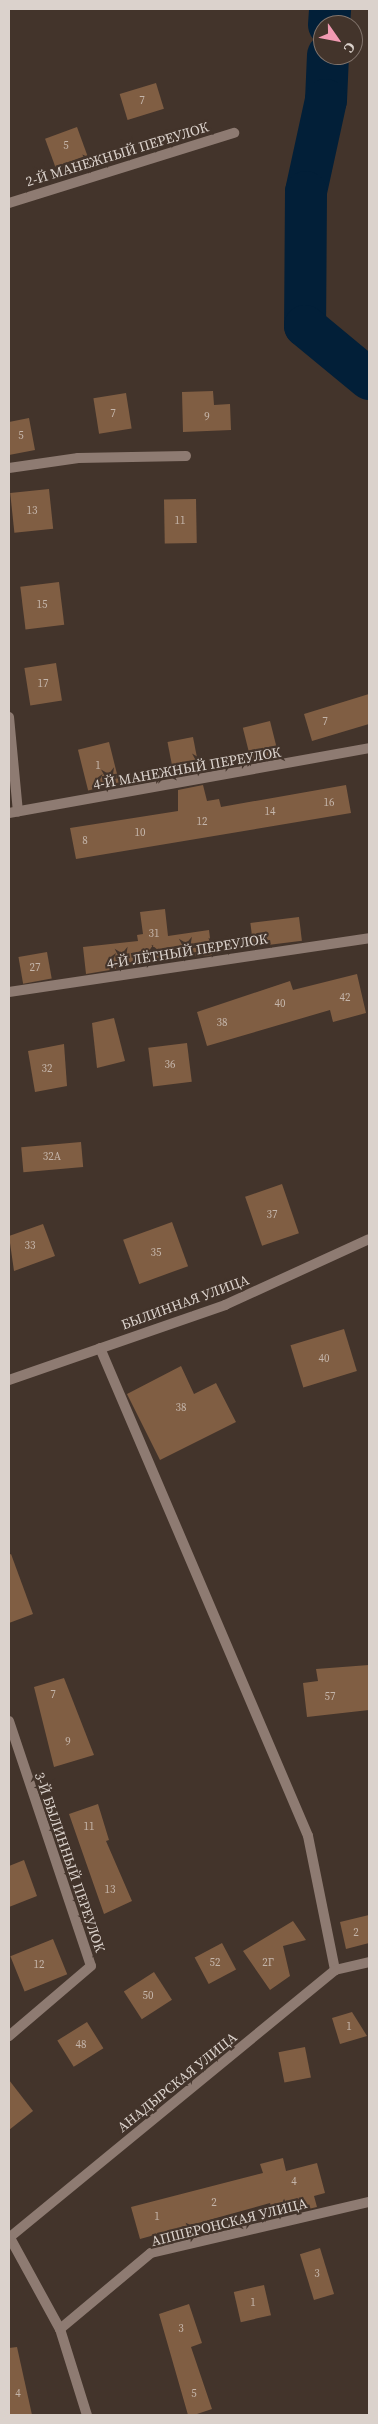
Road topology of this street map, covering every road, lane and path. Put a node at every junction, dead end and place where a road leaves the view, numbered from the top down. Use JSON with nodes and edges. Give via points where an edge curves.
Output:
{"nodes":[{"id":1,"x":234,"y":133,"type":"dead end"},
{"id":2,"x":9,"y":203,"type":"edge"},
{"id":3,"x":186,"y":456,"type":"dead end"},
{"id":4,"x":9,"y":468,"type":"edge"},
{"id":5,"x":9,"y":718,"type":"edge"},
{"id":6,"x":369,"y":748,"type":"edge"},
{"id":7,"x":14,"y":813,"type":"edge"},
{"id":8,"x":369,"y":938,"type":"edge"},
{"id":9,"x":9,"y":992,"type":"edge"},
{"id":10,"x":368,"y":1240,"type":"edge"},
{"id":11,"x":100,"y":1348,"type":"junction"},
{"id":12,"x":9,"y":1380,"type":"edge"},
{"id":13,"x":9,"y":1721,"type":"edge"},
{"id":14,"x":369,"y":1962,"type":"edge"},
{"id":15,"x":335,"y":1970,"type":"junction"},
{"id":16,"x":9,"y":2036,"type":"edge"},
{"id":17,"x":369,"y":2202,"type":"edge"},
{"id":18,"x":9,"y":2236,"type":"edge"},
{"id":19,"x":60,"y":2329,"type":"junction"},
{"id":20,"x":87,"y":2415,"type":"edge"}],
"edges":[{"from":1,"to":2,"type":"street","name":"2-Й МАНЕЖНЫЙ ПЕРЕУЛОК"},
{"from":3,"to":4,"type":"street","via":[[78,458]]},
{"from":5,"to":7,"type":"street"},
{"from":6,"to":7,"type":"street","name":"4-Й МАНЕЖНЫЙ ПЕРЕУЛОК"},
{"from":8,"to":9,"type":"street","name":"4-Й ЛЁТНЫЙ ПЕРЕУЛОК"},
{"from":10,"to":11,"type":"street","name":"БЫЛИННАЯ УЛИЦА","via":[[225,1305]]},
{"from":11,"to":12,"type":"street","name":"БЫЛИННАЯ УЛИЦА"},
{"from":11,"to":15,"type":"street","via":[[308,1836]]},
{"from":13,"to":16,"type":"street","name":"3-Й БЫЛИННЫЙ ПЕРЕУЛОК","via":[[91,1966]]},
{"from":14,"to":15,"type":"street","name":"АНАДЫРСКАЯ УЛИЦА"},
{"from":15,"to":18,"type":"street","name":"АНАДЫРСКАЯ УЛИЦА"},
{"from":17,"to":19,"type":"street","name":"АПШЕРОНСКАЯ УЛИЦА","via":[[152,2253]]},
{"from":18,"to":19,"type":"street"},
{"from":19,"to":20,"type":"street"}]}
